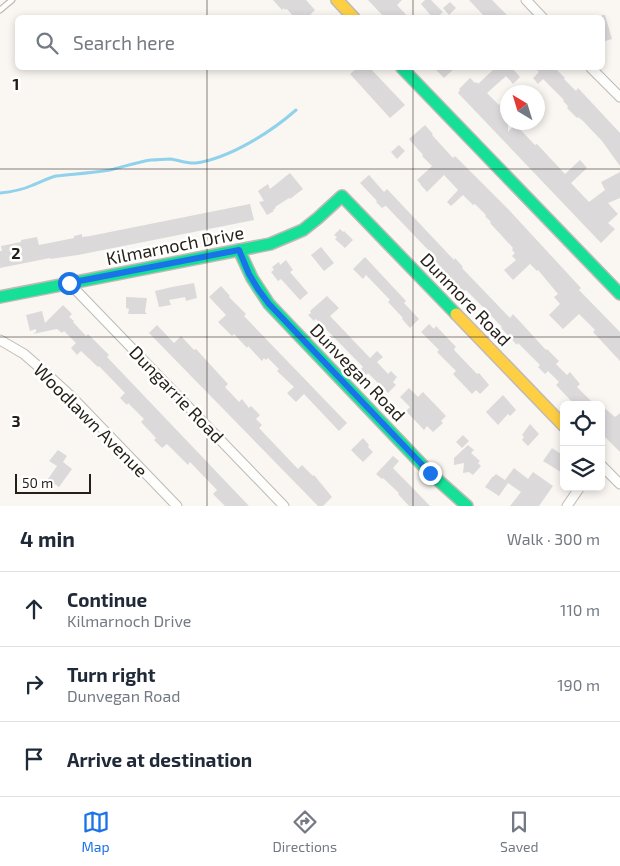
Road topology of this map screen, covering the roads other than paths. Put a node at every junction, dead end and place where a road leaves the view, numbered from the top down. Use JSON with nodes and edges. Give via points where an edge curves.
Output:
{"nodes":[{"id":1,"x":12,"y":0,"type":"edge"},
{"id":2,"x":338,"y":0,"type":"edge"},
{"id":3,"x":526,"y":0,"type":"edge"},
{"id":4,"x":0,"y":10,"type":"edge"},
{"id":5,"x":351,"y":15,"type":"edge"},
{"id":6,"x":540,"y":15,"type":"edge"},
{"id":7,"x":404,"y":70,"type":"edge"},
{"id":8,"x":593,"y":70,"type":"edge"},
{"id":9,"x":620,"y":97,"type":"edge"},
{"id":10,"x":342,"y":196,"type":"joint"},
{"id":11,"x":239,"y":250,"type":"junction"},
{"id":12,"x":69,"y":283,"type":"junction"},
{"id":13,"x":620,"y":294,"type":"edge"},
{"id":14,"x":0,"y":297,"type":"edge"},
{"id":15,"x":0,"y":340,"type":"edge"},
{"id":16,"x":560,"y":422,"type":"edge"},
{"id":17,"x":605,"y":469,"type":"edge"},
{"id":18,"x":620,"y":484,"type":"edge"},
{"id":19,"x":577,"y":491,"type":"edge"},
{"id":20,"x":177,"y":506,"type":"edge"},
{"id":21,"x":284,"y":506,"type":"edge"},
{"id":22,"x":467,"y":506,"type":"edge"},
{"id":23,"x":567,"y":506,"type":"edge"}],
"edges":[{"from":1,"to":4,"type":"lane"},
{"from":2,"to":5,"type":"street"},
{"from":3,"to":6,"type":"street"},
{"from":7,"to":13,"type":"street"},
{"from":8,"to":9,"type":"street"},
{"from":10,"to":11,"type":"street","name":"Kilmarnoch Drive","via":[[318,219],[287,238]]},
{"from":10,"to":16,"type":"street","name":"Dunmore Road"},
{"from":11,"to":12,"type":"street","name":"Kilmarnoch Drive"},
{"from":11,"to":22,"type":"street","name":"Dunvegan Road","via":[[249,274],[269,304],[430,473]]},
{"from":12,"to":14,"type":"street","name":"Kilmarnoch Drive"},
{"from":12,"to":21,"type":"street","name":"Dungarrie Road"},
{"from":15,"to":20,"type":"street","name":"Woodlawn Avenue","via":[[24,354],[72,397]]},
{"from":17,"to":18,"type":"street"},
{"from":19,"to":23,"type":"street"}]}
